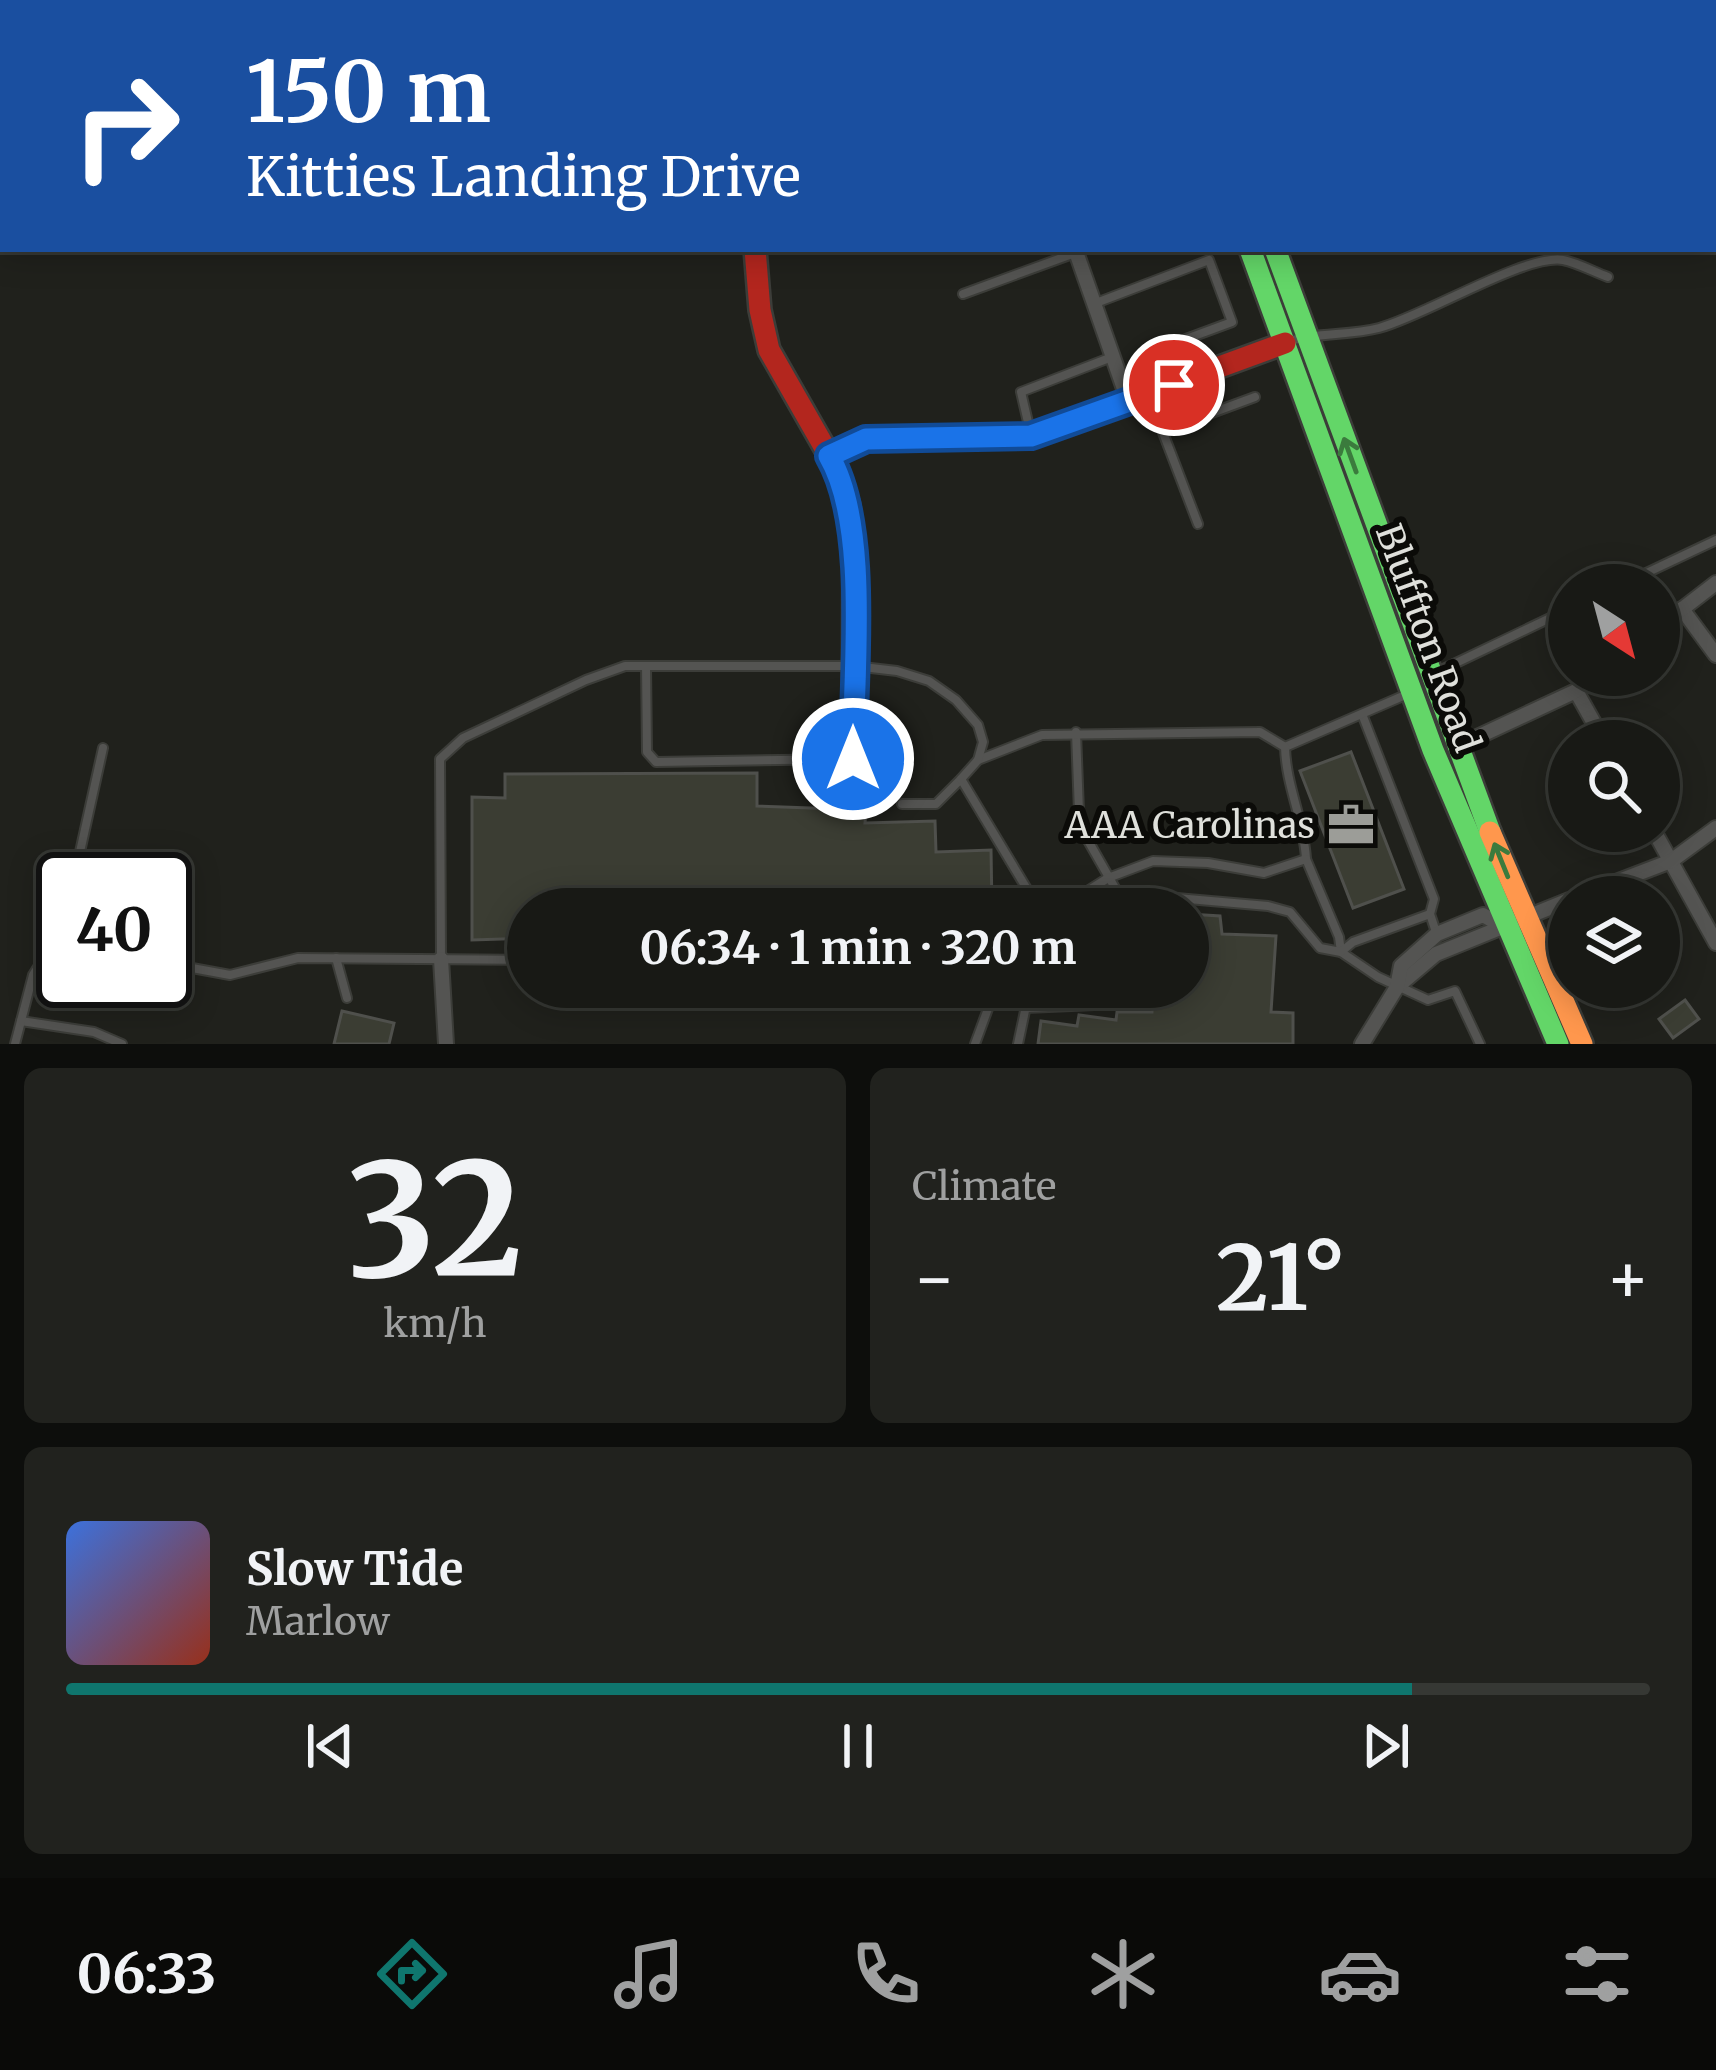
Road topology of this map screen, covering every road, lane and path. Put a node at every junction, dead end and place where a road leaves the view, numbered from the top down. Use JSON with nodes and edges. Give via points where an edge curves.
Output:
{"nodes":[{"id":1,"x":755,"y":252,"type":"edge"},
{"id":2,"x":1073,"y":252,"type":"edge"},
{"id":3,"x":1076,"y":252,"type":"edge"},
{"id":4,"x":1252,"y":252,"type":"edge"},
{"id":5,"x":1276,"y":252,"type":"edge"},
{"id":6,"x":1607,"y":277,"type":"dead end"},
{"id":7,"x":963,"y":294,"type":"dead end"},
{"id":8,"x":1094,"y":303,"type":"junction"},
{"id":9,"x":1295,"y":339,"type":"junction"},
{"id":10,"x":1113,"y":357,"type":"junction"},
{"id":11,"x":1200,"y":375,"type":"junction"},
{"id":12,"x":1255,"y":398,"type":"dead end"},
{"id":13,"x":1139,"y":399,"type":"junction"},
{"id":14,"x":1163,"y":431,"type":"junction"},
{"id":15,"x":1031,"y":436,"type":"junction"},
{"id":16,"x":829,"y":456,"type":"junction"},
{"id":17,"x":1198,"y":524,"type":"dead end"},
{"id":18,"x":1716,"y":540,"type":"edge"},
{"id":19,"x":1665,"y":564,"type":"edge"},
{"id":20,"x":1716,"y":583,"type":"edge"},
{"id":21,"x":1682,"y":609,"type":"joint"},
{"id":22,"x":1548,"y":619,"type":"edge"},
{"id":23,"x":1715,"y":651,"type":"edge"},
{"id":24,"x":646,"y":666,"type":"junction"},
{"id":25,"x":854,"y":666,"type":"junction"},
{"id":26,"x":1431,"y":674,"type":"junction"},
{"id":27,"x":1413,"y":692,"type":"junction"},
{"id":28,"x":1565,"y":696,"type":"edge"},
{"id":29,"x":1362,"y":714,"type":"junction"},
{"id":30,"x":1076,"y":732,"type":"junction"},
{"id":31,"x":1457,"y":746,"type":"junction"},
{"id":32,"x":1285,"y":747,"type":"junction"},
{"id":33,"x":103,"y":748,"type":"dead end"},
{"id":34,"x":978,"y":760,"type":"junction"},
{"id":35,"x":853,"y":764,"type":"joint"},
{"id":36,"x":961,"y":778,"type":"junction"},
{"id":37,"x":902,"y":804,"type":"dead end"},
{"id":38,"x":1716,"y":828,"type":"edge"},
{"id":39,"x":80,"y":852,"type":"edge"},
{"id":40,"x":1666,"y":852,"type":"edge"},
{"id":41,"x":1306,"y":859,"type":"junction"},
{"id":42,"x":1671,"y":861,"type":"junction"},
{"id":43,"x":1632,"y":876,"type":"edge"},
{"id":44,"x":1108,"y":878,"type":"junction"},
{"id":45,"x":1026,"y":888,"type":"edge"},
{"id":46,"x":1092,"y":888,"type":"edge"},
{"id":47,"x":1114,"y":888,"type":"edge"},
{"id":48,"x":1209,"y":900,"type":"edge"},
{"id":49,"x":1548,"y":908,"type":"edge"},
{"id":50,"x":1430,"y":914,"type":"junction"},
{"id":51,"x":1525,"y":917,"type":"junction"},
{"id":52,"x":1502,"y":926,"type":"junction"},
{"id":53,"x":1437,"y":934,"type":"junction"},
{"id":54,"x":1716,"y":943,"type":"edge"},
{"id":55,"x":1341,"y":952,"type":"junction"},
{"id":56,"x":336,"y":958,"type":"junction"},
{"id":57,"x":441,"y":959,"type":"junction"},
{"id":58,"x":507,"y":960,"type":"edge"},
{"id":59,"x":192,"y":968,"type":"edge"},
{"id":60,"x":36,"y":972,"type":"edge"},
{"id":61,"x":1397,"y":987,"type":"junction"},
{"id":62,"x":347,"y":998,"type":"dead end"},
{"id":63,"x":988,"y":1008,"type":"edge"},
{"id":64,"x":1026,"y":1008,"type":"edge"},
{"id":65,"x":22,"y":1022,"type":"junction"},
{"id":66,"x":15,"y":1044,"type":"edge"},
{"id":67,"x":122,"y":1044,"type":"edge"},
{"id":68,"x":446,"y":1044,"type":"edge"},
{"id":69,"x":975,"y":1044,"type":"edge"},
{"id":70,"x":1018,"y":1044,"type":"edge"},
{"id":71,"x":1363,"y":1044,"type":"edge"},
{"id":72,"x":1480,"y":1044,"type":"edge"},
{"id":73,"x":1558,"y":1044,"type":"edge"},
{"id":74,"x":1582,"y":1044,"type":"edge"}],
"edges":[{"from":1,"to":16,"type":"main road","via":[[769,350]]},
{"from":2,"to":7,"type":"lane"},
{"from":3,"to":8,"type":"street"},
{"from":4,"to":9,"type":"main road","name":"Bluffton Road"},
{"from":5,"to":9,"type":"main road","name":"Bluffton Road"},
{"from":6,"to":9,"type":"lane","via":[[1564,260],[1537,261],[1373,330]]},
{"from":8,"to":10,"type":"street"},
{"from":8,"to":11,"type":"lane","via":[[1209,260],[1232,322],[1186,339]]},
{"from":9,"to":11,"type":"main road"},
{"from":26,"to":9,"type":"main road","name":"Bluffton Road","one_way":true},
{"from":9,"to":27,"type":"main road","name":"Bluffton Road"},
{"from":10,"to":13,"type":"street"},
{"from":10,"to":15,"type":"lane","via":[[1021,392]]},
{"from":11,"to":13,"type":"main road"},
{"from":12,"to":14,"type":"lane"},
{"from":13,"to":14,"type":"lane"},
{"from":13,"to":15,"type":"main road"},
{"from":14,"to":17,"type":"lane"},
{"from":15,"to":16,"type":"main road","via":[[866,439]]},
{"from":16,"to":25,"type":"main road","via":[[849,506]]},
{"from":18,"to":19,"type":"lane"},
{"from":20,"to":21,"type":"street"},
{"from":21,"to":23,"type":"street"},
{"from":22,"to":26,"type":"lane"},
{"from":24,"to":25,"type":"lane"},
{"from":24,"to":35,"type":"lane","via":[[647,752],[656,762]]},
{"from":24,"to":57,"type":"lane","via":[[586,680],[464,738],[440,759]]},
{"from":25,"to":34,"type":"lane","via":[[898,670],[956,700],[978,725]]},
{"from":25,"to":35,"type":"main road"},
{"from":26,"to":31,"type":"main road","name":"Bluffton Road"},
{"from":27,"to":29,"type":"lane"},
{"from":27,"to":52,"type":"main road","name":"Bluffton Road"},
{"from":28,"to":31,"type":"street"},
{"from":29,"to":32,"type":"lane"},
{"from":29,"to":50,"type":"lane","via":[[1434,898]]},
{"from":30,"to":32,"type":"lane","via":[[1260,732]]},
{"from":30,"to":34,"type":"lane","via":[[1042,735]]},
{"from":30,"to":44,"type":"lane","via":[[1079,812]]},
{"from":51,"to":31,"type":"main road","name":"Bluffton Road","one_way":true},
{"from":32,"to":41,"type":"lane"},
{"from":33,"to":39,"type":"lane"},
{"from":34,"to":36,"type":"lane"},
{"from":36,"to":37,"type":"lane","via":[[936,804]]},
{"from":36,"to":45,"type":"lane"},
{"from":38,"to":42,"type":"street"},
{"from":40,"to":42,"type":"street"},
{"from":41,"to":44,"type":"lane","via":[[1264,874],[1153,861]]},
{"from":41,"to":55,"type":"lane"},
{"from":42,"to":43,"type":"street"},
{"from":42,"to":54,"type":"street"},
{"from":44,"to":46,"type":"lane"},
{"from":44,"to":47,"type":"lane"},
{"from":48,"to":55,"type":"lane","via":[[1291,912],[1320,948]]},
{"from":49,"to":51,"type":"street"},
{"from":50,"to":53,"type":"lane"},
{"from":50,"to":55,"type":"lane"},
{"from":51,"to":52,"type":"street"},
{"from":51,"to":74,"type":"main road","name":"Bluffton Road"},
{"from":52,"to":53,"type":"street","via":[[1484,915]]},
{"from":52,"to":61,"type":"street","via":[[1436,954]]},
{"from":52,"to":73,"type":"main road","name":"Bluffton Road"},
{"from":53,"to":61,"type":"street","via":[[1401,966]]},
{"from":55,"to":61,"type":"lane"},
{"from":56,"to":57,"type":"lane"},
{"from":56,"to":59,"type":"lane","via":[[298,958],[230,975]]},
{"from":56,"to":62,"type":"lane"},
{"from":57,"to":58,"type":"lane"},
{"from":57,"to":68,"type":"street"},
{"from":60,"to":65,"type":"lane"},
{"from":61,"to":71,"type":"street"},
{"from":61,"to":72,"type":"lane","via":[[1428,1000],[1455,991]]},
{"from":63,"to":69,"type":"lane"},
{"from":64,"to":70,"type":"lane"},
{"from":65,"to":66,"type":"lane"},
{"from":65,"to":67,"type":"lane"}]}
